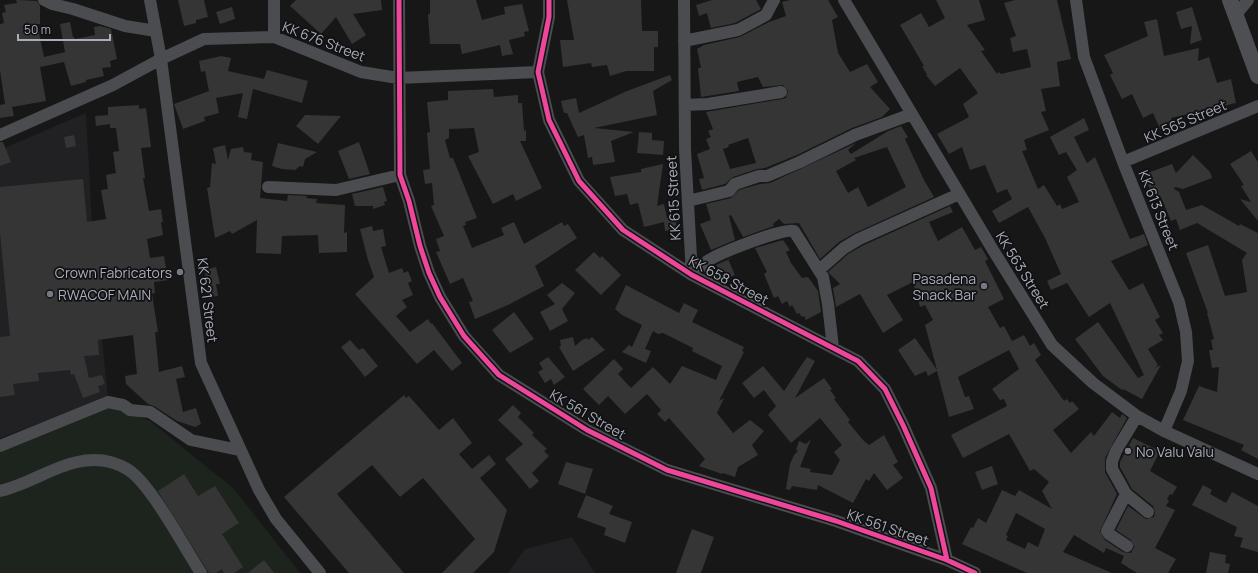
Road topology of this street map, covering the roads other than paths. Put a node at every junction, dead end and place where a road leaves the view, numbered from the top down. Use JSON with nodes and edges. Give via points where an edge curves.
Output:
{"nodes":[{"id":1,"x":44,"y":0,"type":"edge"},
{"id":2,"x":150,"y":0,"type":"edge"},
{"id":3,"x":274,"y":0,"type":"edge"},
{"id":4,"x":399,"y":0,"type":"edge"},
{"id":5,"x":549,"y":0,"type":"edge"},
{"id":6,"x":684,"y":0,"type":"edge"},
{"id":7,"x":774,"y":0,"type":"edge"},
{"id":8,"x":844,"y":0,"type":"edge"},
{"id":9,"x":1076,"y":0,"type":"edge"},
{"id":10,"x":1230,"y":0,"type":"edge"},
{"id":11,"x":1248,"y":0,"type":"edge"},
{"id":12,"x":1235,"y":16,"type":"junction"},
{"id":13,"x":156,"y":31,"type":"junction"},
{"id":14,"x":274,"y":37,"type":"junction"},
{"id":15,"x":684,"y":41,"type":"junction"},
{"id":16,"x":162,"y":59,"type":"junction"},
{"id":17,"x":538,"y":72,"type":"junction"},
{"id":18,"x":1258,"y":76,"type":"edge"},
{"id":19,"x":398,"y":78,"type":"junction"},
{"id":20,"x":781,"y":92,"type":"dead end"},
{"id":21,"x":685,"y":105,"type":"junction"},
{"id":22,"x":1258,"y":106,"type":"edge"},
{"id":23,"x":912,"y":114,"type":"junction"},
{"id":24,"x":0,"y":135,"type":"edge"},
{"id":25,"x":1123,"y":162,"type":"junction"},
{"id":26,"x":400,"y":175,"type":"junction"},
{"id":27,"x":268,"y":187,"type":"dead end"},
{"id":28,"x":959,"y":194,"type":"junction"},
{"id":29,"x":688,"y":201,"type":"junction"},
{"id":30,"x":819,"y":270,"type":"junction"},
{"id":31,"x":692,"y":275,"type":"junction"},
{"id":32,"x":833,"y":348,"type":"junction"},
{"id":33,"x":1137,"y":416,"type":"junction"},
{"id":34,"x":1164,"y":431,"type":"junction"},
{"id":35,"x":0,"y":446,"type":"edge"},
{"id":36,"x":239,"y":450,"type":"junction"},
{"id":37,"x":1258,"y":474,"type":"edge"},
{"id":38,"x":0,"y":491,"type":"edge"},
{"id":39,"x":1126,"y":494,"type":"junction"},
{"id":40,"x":1148,"y":512,"type":"dead end"},
{"id":41,"x":1127,"y":546,"type":"dead end"},
{"id":42,"x":947,"y":560,"type":"junction"},
{"id":43,"x":201,"y":573,"type":"edge"},
{"id":44,"x":320,"y":573,"type":"edge"},
{"id":45,"x":975,"y":573,"type":"edge"}],
"edges":[{"from":1,"to":13,"type":"street","via":[[125,26]]},
{"from":2,"to":13,"type":"street","name":"KK 621 Street"},
{"from":3,"to":14,"type":"street"},
{"from":4,"to":19,"type":"street","name":"KK 561 Street"},
{"from":5,"to":17,"type":"street","name":"KK 658 Street","via":[[549,17]]},
{"from":6,"to":15,"type":"street","name":"KK 615 Street"},
{"from":7,"to":15,"type":"street","via":[[766,15],[738,30]]},
{"from":8,"to":23,"type":"street","name":"KK 563 Street"},
{"from":9,"to":25,"type":"street","name":"KK 613 Street","via":[[1084,57]]},
{"from":10,"to":12,"type":"main road"},
{"from":11,"to":12,"type":"street"},
{"from":12,"to":18,"type":"main road"},
{"from":13,"to":16,"type":"street","name":"KK 621 Street"},
{"from":14,"to":16,"type":"street","name":"KK 676 Street","via":[[204,39]]},
{"from":14,"to":19,"type":"street","name":"KK 676 Street","via":[[360,72]]},
{"from":15,"to":21,"type":"street","name":"KK 615 Street"},
{"from":16,"to":24,"type":"street","name":"KK 676 Street","via":[[114,85]]},
{"from":16,"to":36,"type":"street","name":"KK 621 Street","via":[[201,363]]},
{"from":17,"to":19,"type":"street","name":"KK 676 Street"},
{"from":17,"to":31,"type":"street","name":"KK 658 Street","via":[[549,120],[580,181],[623,230]]},
{"from":19,"to":26,"type":"street","name":"KK 561 Street"},
{"from":20,"to":21,"type":"street","via":[[708,104]]},
{"from":21,"to":29,"type":"street","name":"KK 615 Street"},
{"from":22,"to":25,"type":"street","name":"KK 565 Street"},
{"from":23,"to":28,"type":"street","name":"KK 563 Street"},
{"from":23,"to":29,"type":"street","via":[[855,135],[767,176],[735,184],[729,191]]},
{"from":25,"to":34,"type":"street","name":"KK 613 Street","via":[[1179,302],[1186,332],[1188,362],[1182,391]]},
{"from":26,"to":27,"type":"street","via":[[336,190]]},
{"from":26,"to":42,"type":"street","name":"KK 561 Street","via":[[420,246],[440,297],[464,336],[499,376],[587,430],[667,470],[836,521]]},
{"from":28,"to":30,"type":"street","via":[[859,239],[844,248]]},
{"from":28,"to":33,"type":"street","name":"KK 563 Street","via":[[1052,346],[1093,383]]},
{"from":29,"to":31,"type":"street","name":"KK 615 Street"},
{"from":30,"to":31,"type":"street","via":[[794,231],[790,230],[708,260]]},
{"from":30,"to":32,"type":"street","via":[[823,277],[828,304]]},
{"from":31,"to":32,"type":"street","name":"KK 658 Street"},
{"from":32,"to":42,"type":"street","name":"KK 658 Street","via":[[858,361],[885,389],[931,488]]},
{"from":33,"to":34,"type":"street","name":"KK 563 Street"},
{"from":33,"to":39,"type":"street","via":[[1112,461],[1112,469]]},
{"from":34,"to":37,"type":"street","name":"KK 563 Street"},
{"from":35,"to":36,"type":"street","via":[[108,402],[123,405],[130,410],[150,412],[191,440]]},
{"from":36,"to":44,"type":"street","name":"KK 621 Street","via":[[276,519]]},
{"from":38,"to":43,"type":"street","via":[[77,462],[99,459],[115,464],[137,477]]},
{"from":39,"to":40,"type":"street"},
{"from":39,"to":41,"type":"street","via":[[1107,530]]},
{"from":42,"to":45,"type":"street","name":"KK 561 Street"}]}
